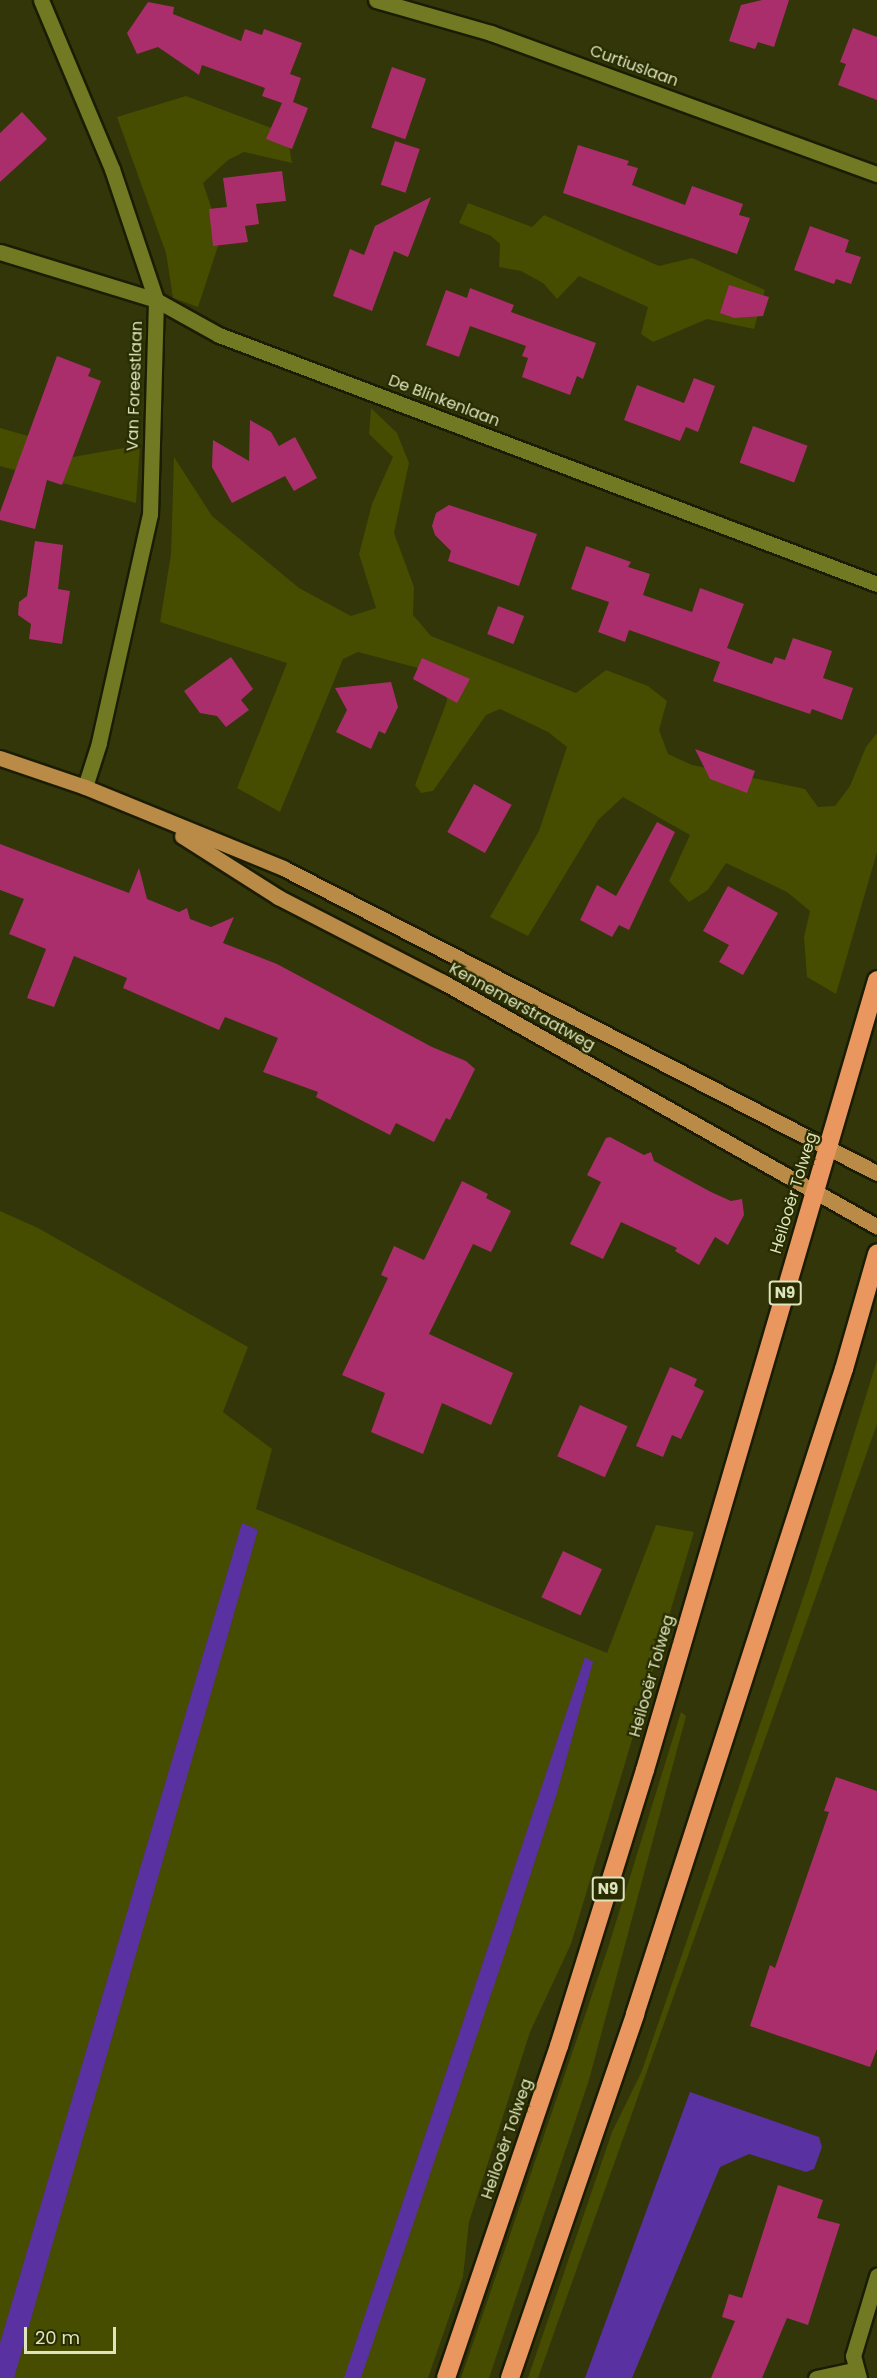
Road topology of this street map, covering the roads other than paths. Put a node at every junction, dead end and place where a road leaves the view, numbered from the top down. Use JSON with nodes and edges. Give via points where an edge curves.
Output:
{"nodes":[{"id":1,"x":42,"y":0,"type":"edge"},
{"id":2,"x":376,"y":0,"type":"edge"},
{"id":3,"x":877,"y":174,"type":"edge"},
{"id":4,"x":0,"y":252,"type":"edge"},
{"id":5,"x":156,"y":300,"type":"junction"},
{"id":6,"x":877,"y":584,"type":"edge"},
{"id":7,"x":0,"y":758,"type":"edge"},
{"id":8,"x":85,"y":787,"type":"junction"},
{"id":9,"x":151,"y":817,"type":"junction"},
{"id":10,"x":877,"y":980,"type":"edge"},
{"id":11,"x":828,"y":1148,"type":"junction"},
{"id":12,"x":877,"y":1173,"type":"edge"},
{"id":13,"x":815,"y":1192,"type":"junction"},
{"id":14,"x":877,"y":1227,"type":"edge"},
{"id":15,"x":877,"y":1254,"type":"edge"},
{"id":16,"x":877,"y":2276,"type":"edge"},
{"id":17,"x":857,"y":2374,"type":"edge"},
{"id":18,"x":446,"y":2378,"type":"edge"},
{"id":19,"x":510,"y":2378,"type":"edge"},
{"id":20,"x":816,"y":2378,"type":"edge"}],
"edges":[{"from":1,"to":5,"type":"street","name":"Van Foreestlaan","via":[[112,169]]},
{"from":2,"to":3,"type":"street","name":"Curtiuslaan","via":[[491,33]]},
{"from":4,"to":5,"type":"street","name":"De Blinkenlaan"},
{"from":5,"to":6,"type":"street","name":"De Blinkenlaan","via":[[219,335]]},
{"from":5,"to":8,"type":"street","name":"Van Foreestlaan","via":[[150,514],[99,743]]},
{"from":7,"to":8,"type":"main road","name":"Kennemerstraatweg"},
{"from":8,"to":9,"type":"main road","name":"Kennemerstraatweg"},
{"from":9,"to":11,"type":"main road","name":"Kennemerstraatweg","via":[[283,868]]},
{"from":9,"to":13,"type":"main road","name":"Kennemerstraatweg","via":[[278,897],[443,982]]},
{"from":10,"to":11,"type":"highway","name":"Heilooër Tolweg","number":"N9"},
{"from":11,"to":12,"type":"main road","name":"Kennemerstraatweg"},
{"from":11,"to":13,"type":"highway","name":"Heilooër Tolweg","number":"N9"},
{"from":13,"to":14,"type":"main road","name":"Kennemerstraatweg"},
{"from":13,"to":18,"type":"highway","name":"Heilooër Tolweg","number":"N9","via":[[576,1991]]},
{"from":15,"to":19,"type":"highway","via":[[639,2002]]},
{"from":16,"to":17,"type":"street","via":[[856,2342]]},
{"from":17,"to":20,"type":"street"}]}
